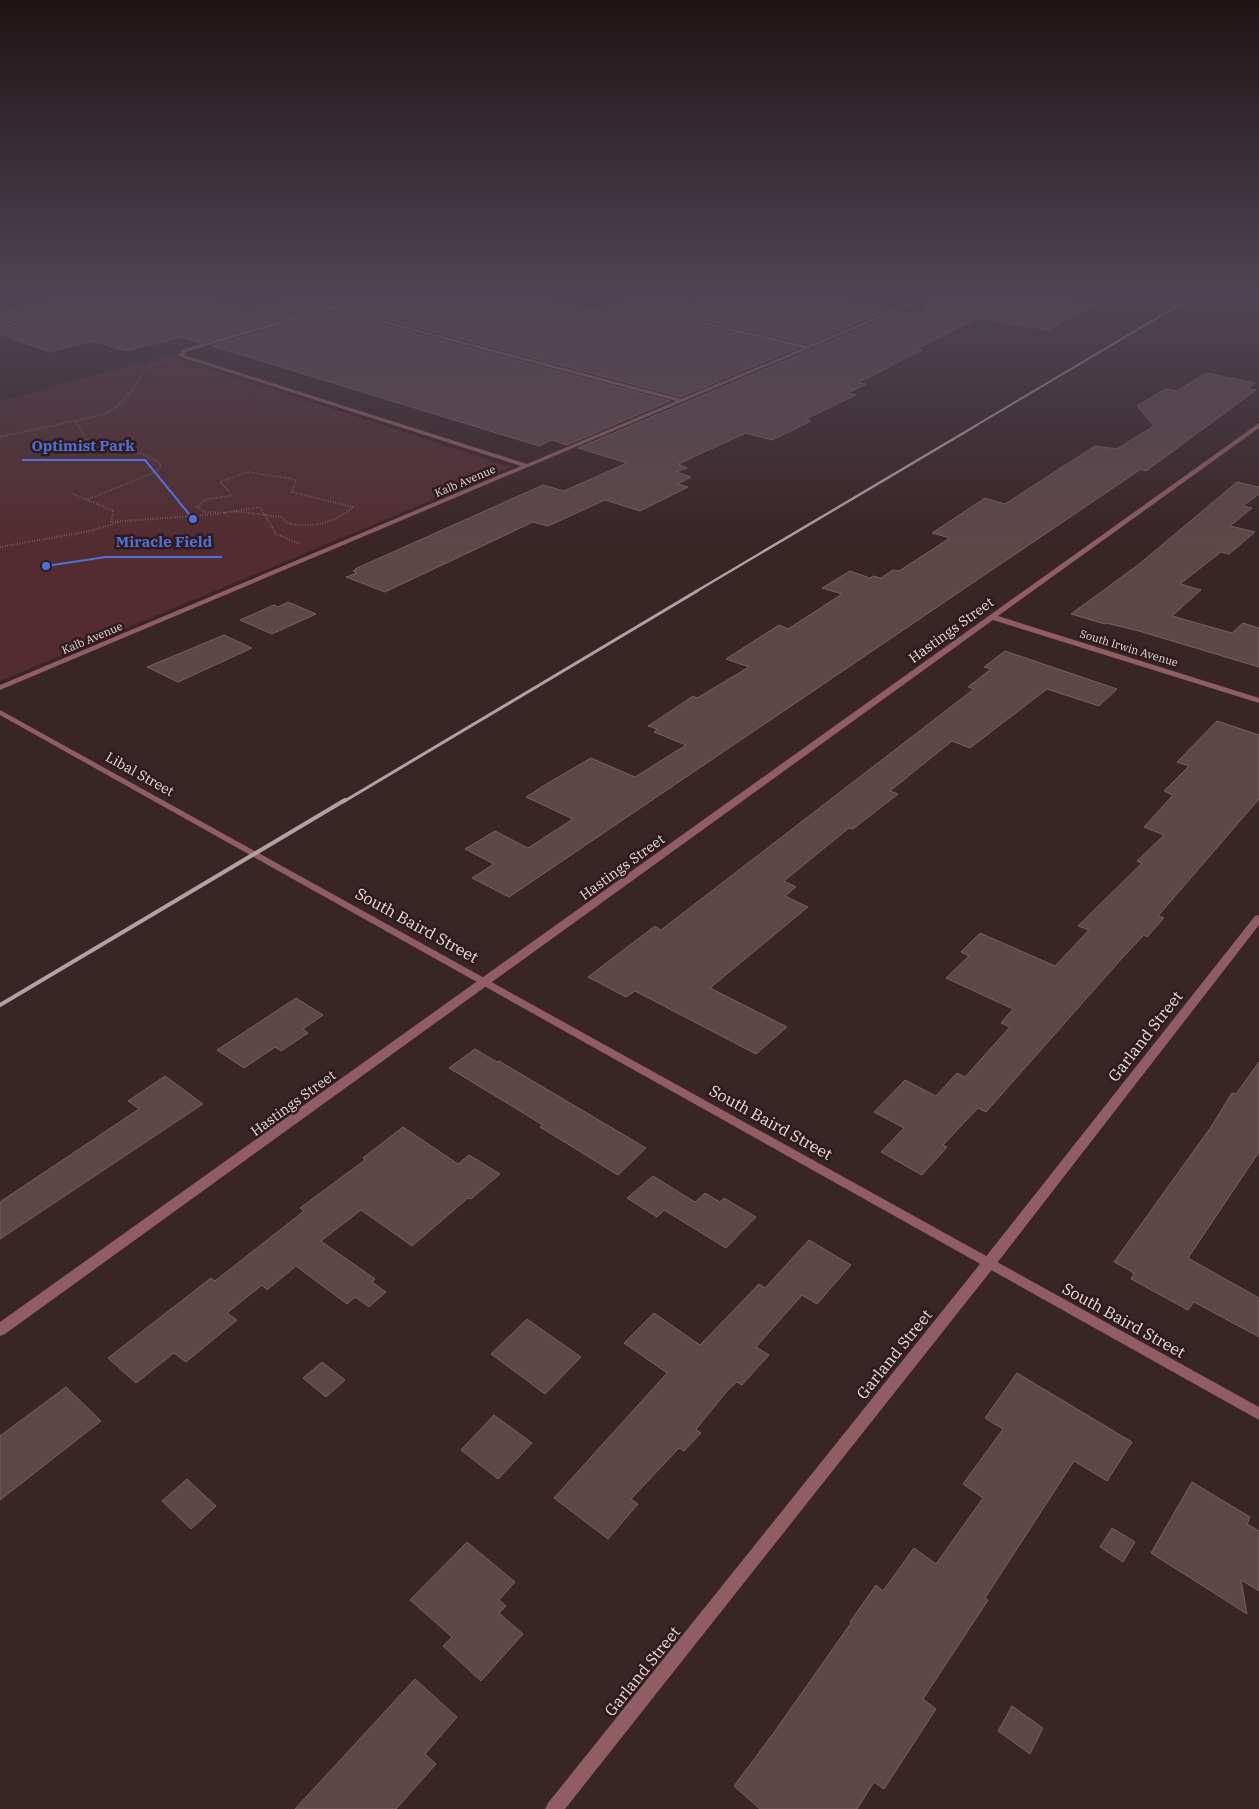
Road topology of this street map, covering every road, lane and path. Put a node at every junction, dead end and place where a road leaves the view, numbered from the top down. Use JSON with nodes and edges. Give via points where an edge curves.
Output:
{"nodes":[{"id":1,"x":140,"y":377,"type":"edge"},
{"id":2,"x":249,"y":377,"type":"edge"},
{"id":3,"x":592,"y":377,"type":"edge"},
{"id":4,"x":738,"y":377,"type":"edge"},
{"id":5,"x":681,"y":401,"type":"junction"},
{"id":6,"x":76,"y":423,"type":"junction"},
{"id":7,"x":1259,"y":425,"type":"edge"},
{"id":8,"x":0,"y":437,"type":"edge"},
{"id":9,"x":527,"y":466,"type":"junction"},
{"id":10,"x":73,"y":494,"type":"dead end"},
{"id":11,"x":86,"y":501,"type":"junction"},
{"id":12,"x":233,"y":511,"type":"junction"},
{"id":13,"x":226,"y":513,"type":"junction"},
{"id":14,"x":264,"y":515,"type":"junction"},
{"id":15,"x":123,"y":521,"type":"junction"},
{"id":16,"x":0,"y":547,"type":"edge"},
{"id":17,"x":322,"y":552,"type":"junction"},
{"id":18,"x":992,"y":618,"type":"junction"},
{"id":19,"x":0,"y":688,"type":"edge"},
{"id":20,"x":1259,"y":701,"type":"edge"},
{"id":21,"x":0,"y":712,"type":"edge"},
{"id":22,"x":266,"y":860,"type":"joint"},
{"id":23,"x":1259,"y":918,"type":"edge"},
{"id":24,"x":486,"y":982,"type":"junction"},
{"id":25,"x":989,"y":1263,"type":"junction"},
{"id":26,"x":0,"y":1330,"type":"edge"},
{"id":27,"x":1259,"y":1414,"type":"edge"},
{"id":28,"x":554,"y":1809,"type":"edge"}],
"edges":[{"from":1,"to":6,"type":"path","via":[[115,409]]},
{"from":2,"to":9,"type":"street"},
{"from":3,"to":5,"type":"street"},
{"from":4,"to":5,"type":"street","name":"Kalb Avenue"},
{"from":5,"to":9,"type":"street","name":"Kalb Avenue"},
{"from":6,"to":8,"type":"path","via":[[49,425]]},
{"from":6,"to":11,"type":"path","via":[[91,448],[110,448],[155,460],[161,465],[156,472]]},
{"from":7,"to":18,"type":"street","name":"Hastings Street"},
{"from":9,"to":17,"type":"street","name":"Kalb Avenue"},
{"from":10,"to":11,"type":"path"},
{"from":11,"to":15,"type":"path","via":[[114,511],[111,522]]},
{"from":12,"to":13,"type":"path"},
{"from":12,"to":14,"type":"path"},
{"from":12,"to":14,"type":"path","via":[[260,507]]},
{"from":13,"to":14,"type":"path","via":[[206,512],[196,507],[209,499],[230,496],[220,482],[248,472],[292,479],[296,481],[292,492],[353,507],[334,520],[304,526],[287,523],[282,517]]},
{"from":13,"to":15,"type":"path"},
{"from":14,"to":17,"type":"path","via":[[276,534]]},
{"from":15,"to":16,"type":"path","via":[[95,531],[30,539]]},
{"from":17,"to":19,"type":"street","name":"Kalb Avenue"},
{"from":18,"to":20,"type":"street","name":"South Irwin Avenue"},
{"from":18,"to":24,"type":"street","name":"Hastings Street"},
{"from":21,"to":22,"type":"street","name":"Libal Street"},
{"from":22,"to":24,"type":"street","name":"South Baird Street"},
{"from":23,"to":25,"type":"street","name":"Garland Street"},
{"from":24,"to":25,"type":"street","name":"South Baird Street"},
{"from":24,"to":26,"type":"street","name":"Hastings Street"},
{"from":25,"to":27,"type":"street","name":"South Baird Street"},
{"from":25,"to":28,"type":"street","name":"Garland Street"}]}
